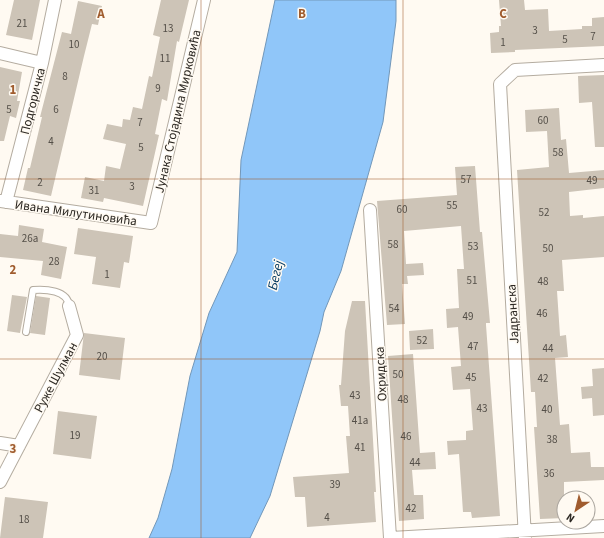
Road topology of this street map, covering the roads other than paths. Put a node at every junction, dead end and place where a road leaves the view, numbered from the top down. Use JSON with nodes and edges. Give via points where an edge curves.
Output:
{"nodes":[{"id":1,"x":55,"y":0,"type":"edge"},
{"id":2,"x":204,"y":0,"type":"edge"},
{"id":3,"x":0,"y":53,"type":"edge"},
{"id":4,"x":42,"y":63,"type":"junction"},
{"id":5,"x":604,"y":65,"type":"edge"},
{"id":6,"x":3,"y":202,"type":"edge"},
{"id":7,"x":370,"y":210,"type":"dead end"},
{"id":8,"x":151,"y":223,"type":"joint"},
{"id":9,"x":69,"y":306,"type":"joint"},
{"id":10,"x":26,"y":332,"type":"dead end"},
{"id":11,"x":0,"y":443,"type":"edge"},
{"id":12,"x":19,"y":446,"type":"junction"},
{"id":13,"x":0,"y":482,"type":"edge"},
{"id":14,"x":604,"y":526,"type":"edge"},
{"id":15,"x":525,"y":535,"type":"edge"},
{"id":16,"x":390,"y":538,"type":"edge"}],
"edges":[{"from":1,"to":4,"type":"street","name":"Подгоричка"},
{"from":2,"to":8,"type":"street","name":"Јунака Стојадина Мирковића"},
{"from":3,"to":4,"type":"street"},
{"from":4,"to":6,"type":"street","name":"Подгоричка"},
{"from":5,"to":15,"type":"street","name":"Јадранска","via":[[515,70],[502,80],[499,90]]},
{"from":6,"to":8,"type":"street","name":"Ивана Милутиновића"},
{"from":7,"to":16,"type":"street","name":"Охридска"},
{"from":9,"to":10,"type":"lane","via":[[67,299],[60,292],[33,290]]},
{"from":9,"to":12,"type":"street","name":"Руже Шулман","via":[[77,335]]},
{"from":11,"to":12,"type":"street"},
{"from":12,"to":13,"type":"street","name":"Руже Шулман"},
{"from":14,"to":15,"type":"street"},
{"from":15,"to":16,"type":"street"}]}
